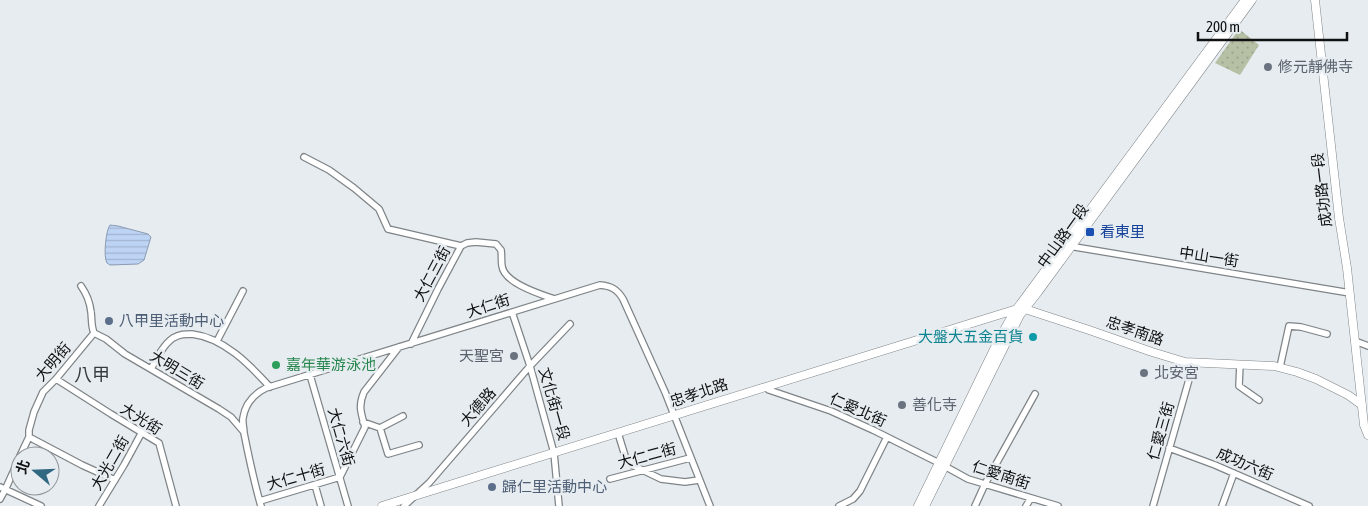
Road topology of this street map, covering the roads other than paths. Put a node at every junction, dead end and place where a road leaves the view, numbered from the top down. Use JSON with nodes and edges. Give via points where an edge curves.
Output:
{"nodes":[{"id":1,"x":1245,"y":0,"type":"edge"},
{"id":2,"x":1252,"y":0,"type":"edge"},
{"id":3,"x":1315,"y":0,"type":"edge"},
{"id":4,"x":304,"y":157,"type":"dead end"},
{"id":5,"x":461,"y":246,"type":"junction"},
{"id":6,"x":1068,"y":246,"type":"junction"},
{"id":7,"x":81,"y":286,"type":"dead end"},
{"id":8,"x":243,"y":291,"type":"dead end"},
{"id":9,"x":1350,"y":293,"type":"junction"},
{"id":10,"x":554,"y":299,"type":"junction"},
{"id":11,"x":1021,"y":309,"type":"junction"},
{"id":12,"x":512,"y":312,"type":"junction"},
{"id":13,"x":570,"y":324,"type":"dead end"},
{"id":14,"x":94,"y":332,"type":"junction"},
{"id":15,"x":1327,"y":334,"type":"dead end"},
{"id":16,"x":217,"y":341,"type":"junction"},
{"id":17,"x":1355,"y":341,"type":"junction"},
{"id":18,"x":411,"y":344,"type":"junction"},
{"id":19,"x":1368,"y":346,"type":"edge"},
{"id":20,"x":399,"y":347,"type":"junction"},
{"id":21,"x":1194,"y":362,"type":"junction"},
{"id":22,"x":1240,"y":364,"type":"junction"},
{"id":23,"x":530,"y":366,"type":"junction"},
{"id":24,"x":1280,"y":367,"type":"junction"},
{"id":25,"x":151,"y":369,"type":"junction"},
{"id":26,"x":310,"y":375,"type":"junction"},
{"id":27,"x":56,"y":379,"type":"junction"},
{"id":28,"x":765,"y":386,"type":"junction"},
{"id":29,"x":270,"y":387,"type":"junction"},
{"id":30,"x":1035,"y":394,"type":"dead end"},
{"id":31,"x":1260,"y":400,"type":"dead end"},
{"id":32,"x":1362,"y":405,"type":"junction"},
{"id":33,"x":403,"y":416,"type":"dead end"},
{"id":34,"x":674,"y":416,"type":"junction"},
{"id":35,"x":363,"y":422,"type":"junction"},
{"id":36,"x":380,"y":428,"type":"junction"},
{"id":37,"x":142,"y":432,"type":"junction"},
{"id":38,"x":244,"y":433,"type":"junction"},
{"id":39,"x":618,"y":433,"type":"junction"},
{"id":40,"x":1368,"y":435,"type":"edge"},
{"id":41,"x":29,"y":437,"type":"junction"},
{"id":42,"x":887,"y":437,"type":"junction"},
{"id":43,"x":419,"y":445,"type":"dead end"},
{"id":44,"x":25,"y":446,"type":"edge"},
{"id":45,"x":1169,"y":448,"type":"junction"},
{"id":46,"x":554,"y":453,"type":"junction"},
{"id":47,"x":690,"y":458,"type":"junction"},
{"id":48,"x":942,"y":464,"type":"junction"},
{"id":49,"x":643,"y":471,"type":"junction"},
{"id":50,"x":1234,"y":473,"type":"junction"},
{"id":51,"x":10,"y":475,"type":"edge"},
{"id":52,"x":340,"y":477,"type":"junction"},
{"id":53,"x":610,"y":479,"type":"dead end"},
{"id":54,"x":115,"y":480,"type":"junction"},
{"id":55,"x":699,"y":480,"type":"junction"},
{"id":56,"x":314,"y":484,"type":"junction"},
{"id":57,"x":985,"y":484,"type":"junction"},
{"id":58,"x":3,"y":489,"type":"edge"},
{"id":59,"x":412,"y":497,"type":"junction"},
{"id":60,"x":1031,"y":498,"type":"junction"},
{"id":61,"x":0,"y":499,"type":"edge"},
{"id":62,"x":260,"y":503,"type":"edge"},
{"id":63,"x":41,"y":506,"type":"edge"},
{"id":64,"x":99,"y":506,"type":"edge"},
{"id":65,"x":176,"y":506,"type":"edge"},
{"id":66,"x":321,"y":506,"type":"edge"},
{"id":67,"x":348,"y":506,"type":"edge"},
{"id":68,"x":382,"y":506,"type":"edge"},
{"id":69,"x":404,"y":506,"type":"edge"},
{"id":70,"x":559,"y":506,"type":"edge"},
{"id":71,"x":710,"y":506,"type":"edge"},
{"id":72,"x":839,"y":506,"type":"edge"},
{"id":73,"x":918,"y":506,"type":"edge"},
{"id":74,"x":925,"y":506,"type":"edge"},
{"id":75,"x":975,"y":506,"type":"edge"},
{"id":76,"x":1026,"y":506,"type":"edge"},
{"id":77,"x":1058,"y":506,"type":"edge"},
{"id":78,"x":1153,"y":506,"type":"edge"},
{"id":79,"x":1222,"y":506,"type":"edge"},
{"id":80,"x":1309,"y":506,"type":"edge"}],
"edges":[{"from":1,"to":6,"type":"main road","name":"中山路一段"},
{"from":2,"to":6,"type":"main road","name":"中山路一段"},
{"from":3,"to":9,"type":"main road","name":"成功路一段"},
{"from":4,"to":5,"type":"street","via":[[361,193],[379,209],[388,229]]},
{"from":5,"to":10,"type":"street","name":"大仁三街","via":[[476,242],[496,244],[501,250],[502,268],[506,275],[529,290]]},
{"from":5,"to":18,"type":"street","name":"大仁三街"},
{"from":6,"to":9,"type":"street","name":"中山一街"},
{"from":6,"to":11,"type":"main road","name":"中山路一段","via":[[1038,292]]},
{"from":7,"to":14,"type":"street","via":[[91,311]]},
{"from":8,"to":16,"type":"street"},
{"from":9,"to":17,"type":"main road","name":"成功路一段"},
{"from":10,"to":12,"type":"street","name":"大仁街"},
{"from":10,"to":34,"type":"street","name":"大仁街","via":[[600,285],[617,290]]},
{"from":11,"to":21,"type":"main road","name":"忠孝南路","via":[[1152,352]]},
{"from":11,"to":28,"type":"main road","name":"忠孝北路"},
{"from":11,"to":48,"type":"main road","name":"中山路一段"},
{"from":12,"to":18,"type":"street","name":"大仁街"},
{"from":12,"to":23,"type":"street","name":"文化街一段"},
{"from":13,"to":23,"type":"street","name":"大德路"},
{"from":14,"to":25,"type":"street","name":"大明三街"},
{"from":14,"to":27,"type":"street","name":"大明街"},
{"from":15,"to":24,"type":"street","via":[[1289,326]]},
{"from":16,"to":25,"type":"street","via":[[183,334],[173,338]]},
{"from":16,"to":29,"type":"street"},
{"from":17,"to":19,"type":"street"},
{"from":17,"to":32,"type":"main road","name":"成功路一段"},
{"from":18,"to":20,"type":"street","name":"大仁街"},
{"from":20,"to":26,"type":"street","name":"大仁街"},
{"from":20,"to":35,"type":"street","via":[[360,400]]},
{"from":21,"to":22,"type":"main road","name":"忠孝南路"},
{"from":21,"to":45,"type":"street","name":"仁愛三街"},
{"from":22,"to":24,"type":"main road","name":"忠孝南路"},
{"from":22,"to":31,"type":"street","via":[[1239,386]]},
{"from":23,"to":46,"type":"street","name":"文化街一段"},
{"from":23,"to":59,"type":"street","name":"大德路","via":[[429,483]]},
{"from":24,"to":32,"type":"main road","name":"忠孝南路","via":[[1316,379]]},
{"from":25,"to":38,"type":"street","name":"大明三街","via":[[231,417]]},
{"from":26,"to":29,"type":"street","name":"大仁街"},
{"from":26,"to":52,"type":"street","name":"大仁六街"},
{"from":27,"to":37,"type":"street","name":"大光街"},
{"from":27,"to":41,"type":"street","name":"大明街","via":[[37,404]]},
{"from":28,"to":34,"type":"main road","name":"忠孝北路"},
{"from":28,"to":42,"type":"street","name":"仁愛北街"},
{"from":29,"to":38,"type":"street","name":"大仁街","via":[[252,397],[242,418]]},
{"from":30,"to":57,"type":"street"},
{"from":32,"to":40,"type":"main road","name":"成功路一段"},
{"from":33,"to":36,"type":"street"},
{"from":34,"to":39,"type":"main road","name":"忠孝北路"},
{"from":34,"to":47,"type":"street","name":"大仁街"},
{"from":35,"to":36,"type":"street"},
{"from":35,"to":52,"type":"street","via":[[365,428]]},
{"from":36,"to":43,"type":"street","via":[[388,454]]},
{"from":37,"to":54,"type":"street","name":"大光二街"},
{"from":37,"to":65,"type":"street","name":"大光街","via":[[159,442]]},
{"from":38,"to":62,"type":"street","name":"大仁街"},
{"from":39,"to":46,"type":"main road","name":"忠孝北路"},
{"from":39,"to":49,"type":"street","via":[[626,459]]},
{"from":41,"to":44,"type":"street","name":"大明街"},
{"from":41,"to":54,"type":"street"},
{"from":42,"to":48,"type":"street","name":"仁愛北街"},
{"from":42,"to":72,"type":"street","via":[[860,491]]},
{"from":45,"to":50,"type":"street","name":"成功六街"},
{"from":45,"to":78,"type":"street","name":"仁愛三街"},
{"from":46,"to":59,"type":"main road","name":"忠孝北路"},
{"from":46,"to":70,"type":"street","name":"文化街一段"},
{"from":47,"to":49,"type":"street","name":"大仁二街"},
{"from":47,"to":55,"type":"street","name":"大仁街"},
{"from":48,"to":57,"type":"street","name":"仁愛南街","via":[[968,479]]},
{"from":48,"to":73,"type":"main road","name":"中山路一段"},
{"from":48,"to":74,"type":"main road","name":"中山路一段"},
{"from":49,"to":53,"type":"street","name":"大仁二街"},
{"from":49,"to":55,"type":"street","via":[[660,478],[685,482]]},
{"from":50,"to":79,"type":"street"},
{"from":50,"to":80,"type":"street","name":"成功六街"},
{"from":51,"to":58,"type":"street","name":"大明街"},
{"from":52,"to":56,"type":"street","name":"大仁十街"},
{"from":52,"to":67,"type":"street","name":"大仁六街"},
{"from":54,"to":64,"type":"street","name":"大光二街"},
{"from":55,"to":71,"type":"street","name":"大仁街"},
{"from":56,"to":62,"type":"street","name":"大仁十街"},
{"from":56,"to":66,"type":"street"},
{"from":57,"to":60,"type":"street","name":"仁愛南街"},
{"from":57,"to":75,"type":"street"},
{"from":58,"to":61,"type":"street","name":"大明街"},
{"from":58,"to":63,"type":"street"},
{"from":59,"to":68,"type":"main road","name":"忠孝北路"},
{"from":59,"to":69,"type":"street","name":"大德路"},
{"from":60,"to":76,"type":"street"},
{"from":60,"to":77,"type":"street","name":"仁愛南街"}]}
